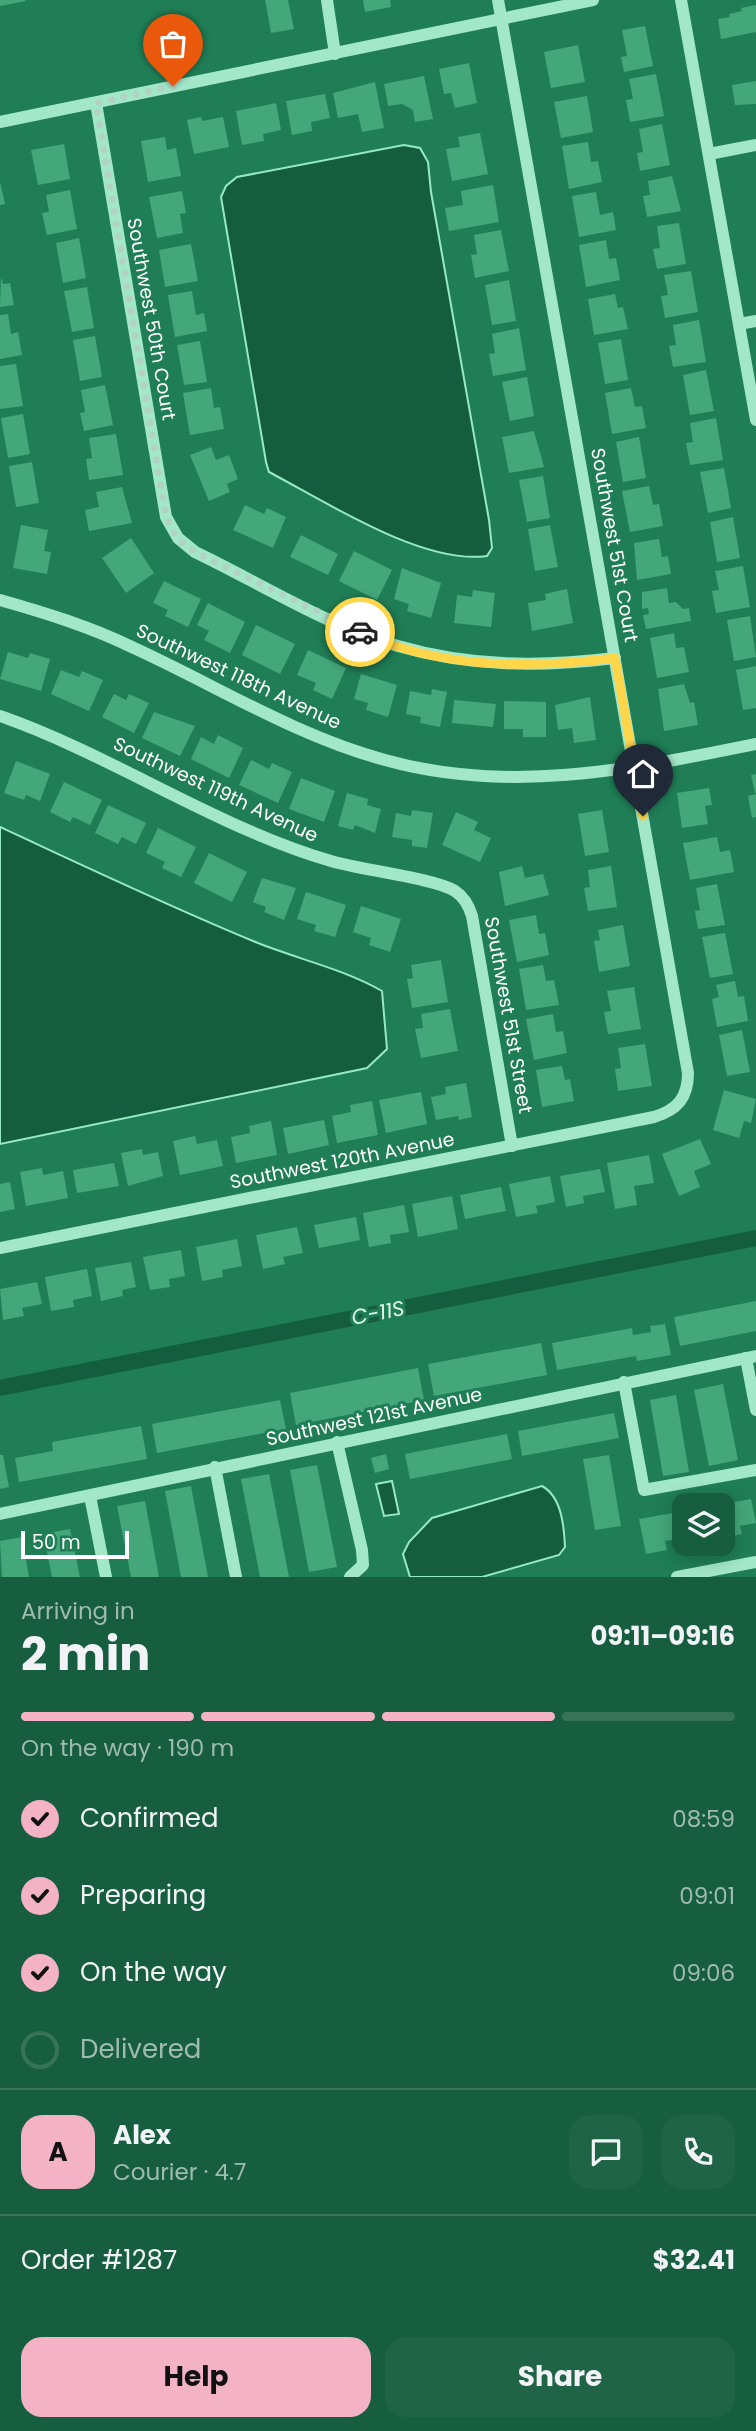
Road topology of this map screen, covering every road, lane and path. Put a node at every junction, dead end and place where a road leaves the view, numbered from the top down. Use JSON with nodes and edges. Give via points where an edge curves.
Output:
{"nodes":[{"id":1,"x":327,"y":0,"type":"edge"},
{"id":2,"x":498,"y":0,"type":"edge"},
{"id":3,"x":593,"y":0,"type":"edge"},
{"id":4,"x":681,"y":0,"type":"edge"},
{"id":5,"x":502,"y":20,"type":"junction"},
{"id":6,"x":335,"y":54,"type":"junction"},
{"id":7,"x":96,"y":103,"type":"junction"},
{"id":8,"x":0,"y":122,"type":"edge"},
{"id":9,"x":756,"y":145,"type":"edge"},
{"id":10,"x":709,"y":154,"type":"junction"},
{"id":11,"x":756,"y":321,"type":"edge"},
{"id":12,"x":739,"y":324,"type":"junction"},
{"id":13,"x":756,"y":420,"type":"edge"},
{"id":14,"x":0,"y":600,"type":"edge"},
{"id":15,"x":615,"y":658,"type":"junction"},
{"id":16,"x":0,"y":716,"type":"edge"},
{"id":17,"x":756,"y":744,"type":"edge"},
{"id":18,"x":634,"y":768,"type":"junction"},
{"id":19,"x":460,"y":895,"type":"joint"},
{"id":20,"x":684,"y":1097,"type":"joint"},
{"id":21,"x":512,"y":1146,"type":"junction"},
{"id":22,"x":0,"y":1248,"type":"edge"},
{"id":23,"x":751,"y":1357,"type":"edge"},
{"id":24,"x":624,"y":1382,"type":"junction"},
{"id":25,"x":756,"y":1410,"type":"edge"},
{"id":26,"x":337,"y":1442,"type":"junction"},
{"id":27,"x":215,"y":1467,"type":"junction"},
{"id":28,"x":756,"y":1470,"type":"edge"},
{"id":29,"x":90,"y":1496,"type":"junction"},
{"id":30,"x":0,"y":1514,"type":"edge"},
{"id":31,"x":756,"y":1562,"type":"edge"},
{"id":32,"x":106,"y":1577,"type":"edge"},
{"id":33,"x":236,"y":1577,"type":"edge"},
{"id":34,"x":350,"y":1577,"type":"edge"},
{"id":35,"x":677,"y":1577,"type":"edge"}],
"edges":[{"from":1,"to":6,"type":"street"},
{"from":2,"to":5,"type":"street","name":"Southwest 51st Court"},
{"from":3,"to":5,"type":"street"},
{"from":4,"to":10,"type":"street"},
{"from":5,"to":6,"type":"street"},
{"from":5,"to":15,"type":"street","name":"Southwest 51st Court"},
{"from":6,"to":7,"type":"street"},
{"from":7,"to":8,"type":"street"},
{"from":7,"to":15,"type":"street","name":"Southwest 50th Court","via":[[166,517],[177,538],[195,552],[397,646],[503,665]]},
{"from":9,"to":10,"type":"street"},
{"from":10,"to":12,"type":"street"},
{"from":11,"to":12,"type":"street"},
{"from":12,"to":13,"type":"street"},
{"from":14,"to":18,"type":"street","name":"Southwest 118th Avenue","via":[[73,621],[299,729],[384,760],[504,777],[548,778]]},
{"from":15,"to":18,"type":"street","name":"Southwest 51st Court"},
{"from":16,"to":19,"type":"street","name":"Southwest 119th Avenue","via":[[82,747],[296,850],[362,870],[446,887]]},
{"from":17,"to":18,"type":"street","name":"Southwest 118th Avenue"},
{"from":18,"to":20,"type":"street","name":"Southwest 51st Court","via":[[688,1073]]},
{"from":19,"to":21,"type":"street","name":"Southwest 51st Street","via":[[472,916]]},
{"from":20,"to":21,"type":"street","name":"Southwest 120th Avenue","via":[[671,1111],[654,1117]]},
{"from":21,"to":22,"type":"street","name":"Southwest 120th Avenue"},
{"from":23,"to":24,"type":"street","name":"Southwest 121st Avenue"},
{"from":23,"to":25,"type":"street"},
{"from":24,"to":26,"type":"street","name":"Southwest 121st Avenue"},
{"from":24,"to":28,"type":"street","via":[[644,1490]]},
{"from":26,"to":27,"type":"street","name":"Southwest 121st Avenue"},
{"from":26,"to":34,"type":"street","via":[[362,1565]]},
{"from":27,"to":29,"type":"street","name":"Southwest 121st Avenue"},
{"from":27,"to":33,"type":"street"},
{"from":29,"to":30,"type":"street","name":"Southwest 121st Avenue"},
{"from":29,"to":32,"type":"street"},
{"from":31,"to":35,"type":"street"}]}
